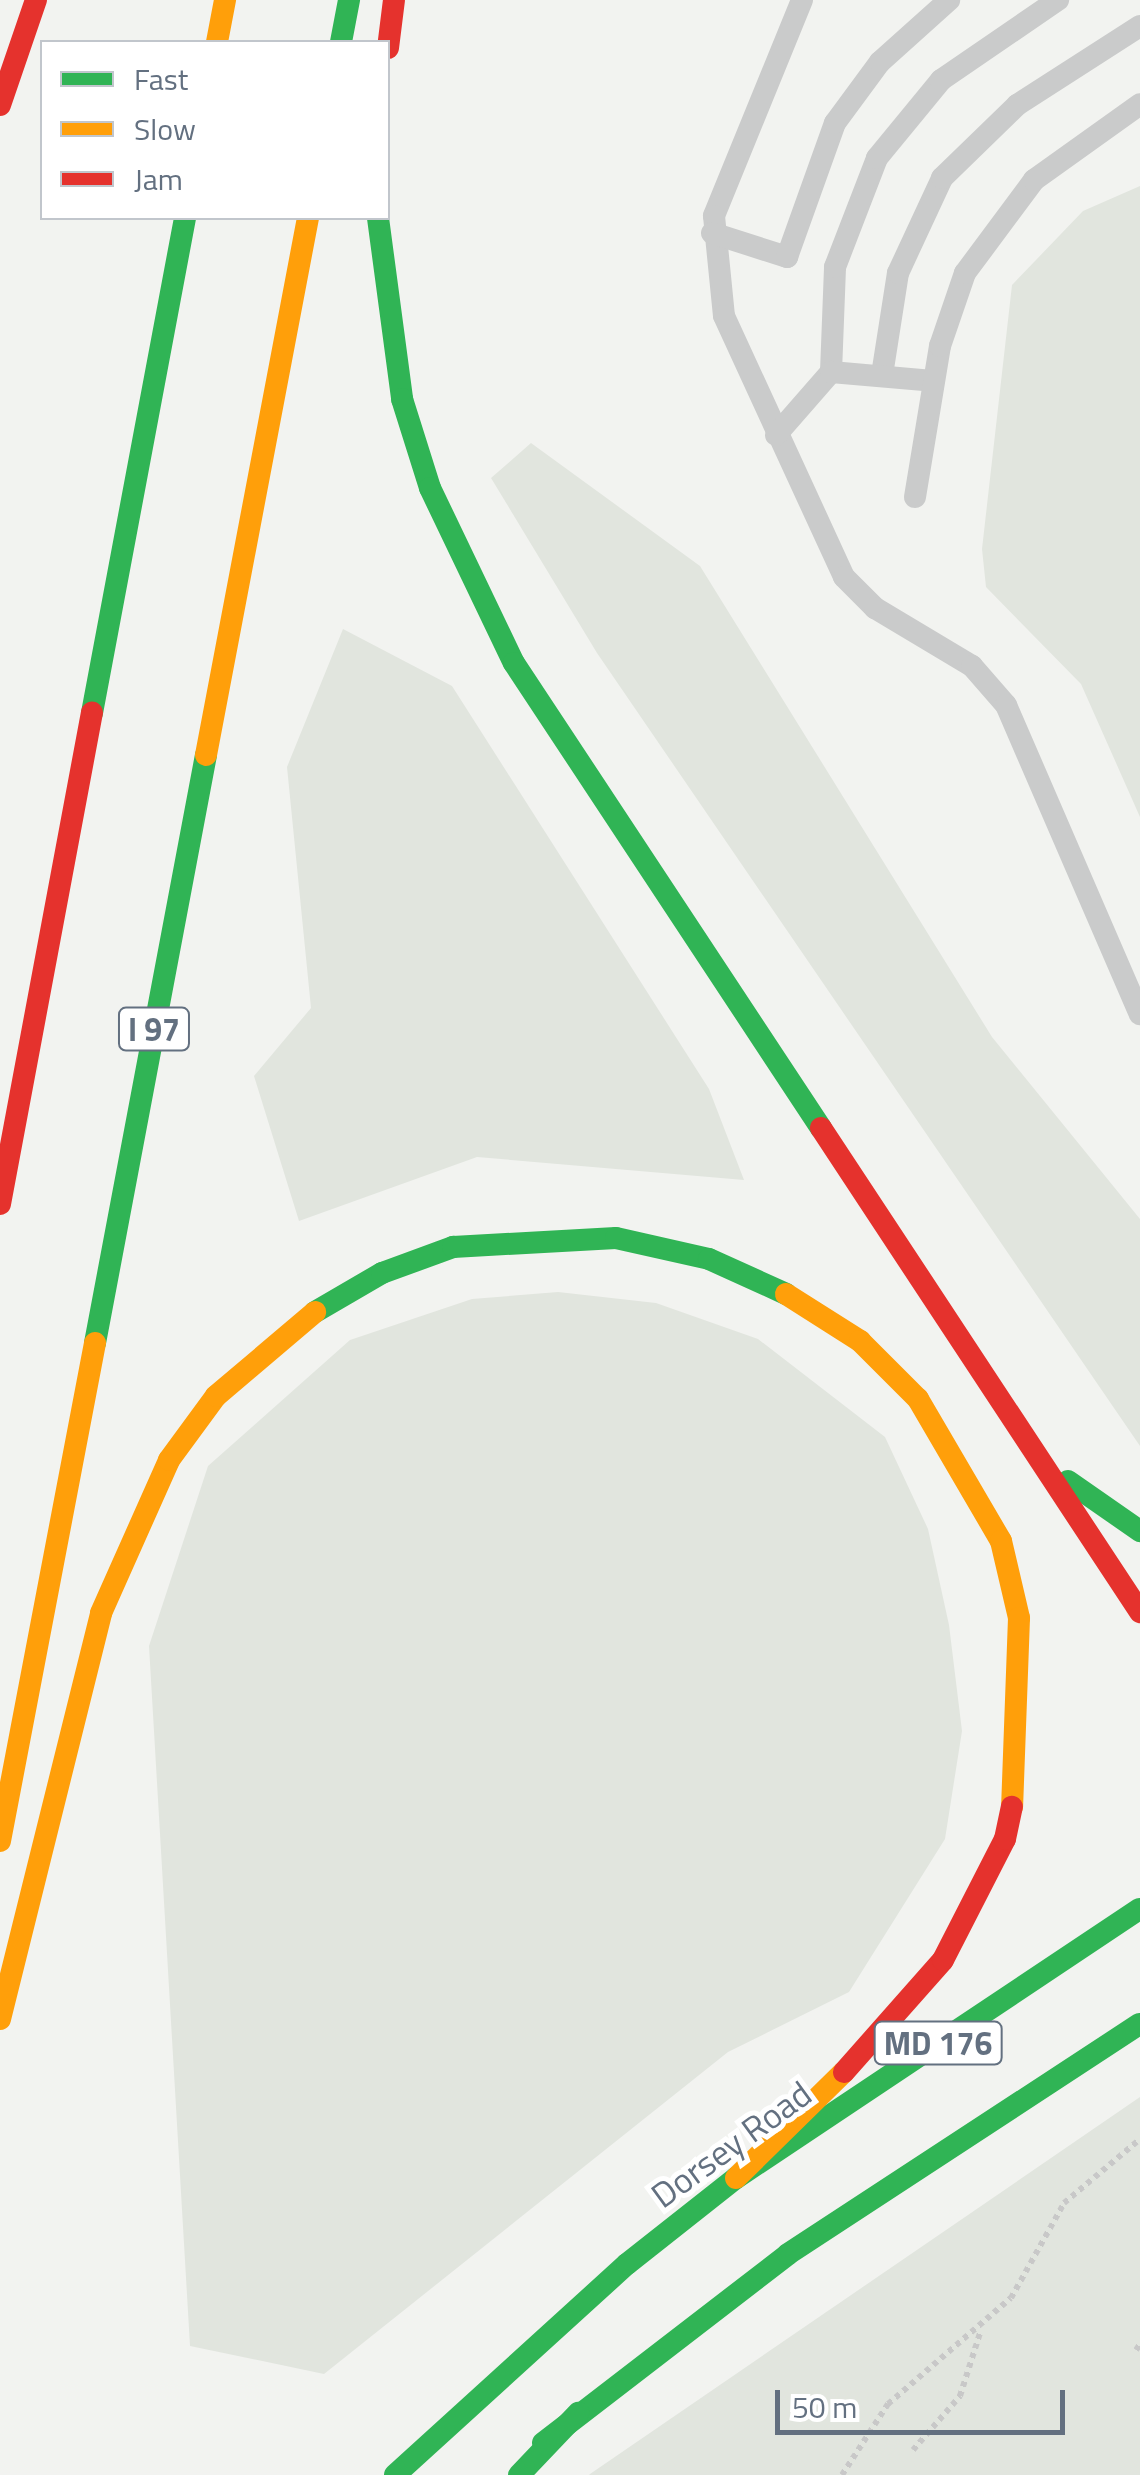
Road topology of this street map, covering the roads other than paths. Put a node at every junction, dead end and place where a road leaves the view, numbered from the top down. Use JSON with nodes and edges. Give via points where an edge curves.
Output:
{"nodes":[{"id":1,"x":36,"y":0,"type":"edge"},
{"id":2,"x":225,"y":0,"type":"edge"},
{"id":3,"x":349,"y":0,"type":"edge"},
{"id":4,"x":394,"y":0,"type":"edge"},
{"id":5,"x":802,"y":0,"type":"edge"},
{"id":6,"x":949,"y":0,"type":"edge"},
{"id":7,"x":1058,"y":0,"type":"edge"},
{"id":8,"x":1140,"y":26,"type":"edge"},
{"id":9,"x":218,"y":40,"type":"edge"},
{"id":10,"x":341,"y":40,"type":"edge"},
{"id":11,"x":389,"y":40,"type":"edge"},
{"id":12,"x":1140,"y":104,"type":"edge"},
{"id":13,"x":0,"y":106,"type":"edge"},
{"id":14,"x":184,"y":220,"type":"edge"},
{"id":15,"x":308,"y":220,"type":"edge"},
{"id":16,"x":378,"y":220,"type":"edge"},
{"id":17,"x":712,"y":233,"type":"junction"},
{"id":18,"x":831,"y":372,"type":"junction"},
{"id":19,"x":882,"y":375,"type":"junction"},
{"id":20,"x":933,"y":381,"type":"junction"},
{"id":21,"x":776,"y":435,"type":"junction"},
{"id":22,"x":915,"y":497,"type":"dead end"},
{"id":23,"x":1140,"y":1014,"type":"edge"},
{"id":24,"x":0,"y":1204,"type":"edge"},
{"id":25,"x":1046,"y":1466,"type":"junction"},
{"id":26,"x":1140,"y":1531,"type":"edge"},
{"id":27,"x":1140,"y":1612,"type":"edge"},
{"id":28,"x":0,"y":1840,"type":"edge"},
{"id":29,"x":1140,"y":1909,"type":"edge"},
{"id":30,"x":0,"y":2019,"type":"edge"},
{"id":31,"x":1140,"y":2024,"type":"edge"},
{"id":32,"x":736,"y":2178,"type":"junction"},
{"id":33,"x":578,"y":2413,"type":"junction"},
{"id":34,"x":395,"y":2475,"type":"edge"},
{"id":35,"x":508,"y":2475,"type":"edge"},
{"id":36,"x":519,"y":2475,"type":"edge"}],
"edges":[{"from":1,"to":13,"type":"main road"},
{"from":2,"to":9,"type":"main road"},
{"from":3,"to":10,"type":"main road"},
{"from":4,"to":11,"type":"main road"},
{"from":5,"to":17,"type":"lane","via":[[736,144]]},
{"from":6,"to":17,"type":"lane","via":[[896,44],[835,123],[787,257]]},
{"from":7,"to":18,"type":"lane","via":[[941,80],[877,158],[835,268]]},
{"from":8,"to":19,"type":"lane","via":[[1018,104],[942,178],[898,273]]},
{"from":12,"to":20,"type":"lane","via":[[1057,159],[1014,201],[966,273]]},
{"from":14,"to":24,"type":"main road"},
{"from":15,"to":28,"type":"main road","number":"I 97"},
{"from":16,"to":25,"type":"main road","via":[[402,399],[430,488],[514,663]]},
{"from":17,"to":21,"type":"lane","via":[[724,316]]},
{"from":18,"to":19,"type":"lane"},
{"from":18,"to":21,"type":"lane"},
{"from":19,"to":20,"type":"lane"},
{"from":20,"to":22,"type":"lane"},
{"from":21,"to":23,"type":"lane","via":[[853,589],[972,666],[1006,705]]},
{"from":25,"to":26,"type":"main road"},
{"from":25,"to":27,"type":"main road"},
{"from":29,"to":32,"type":"main road","name":"Dorsey Road","number":"MD 176"},
{"from":30,"to":32,"type":"main road","via":[[101,1613],[170,1460],[216,1396],[317,1310],[382,1273],[453,1247],[616,1238],[709,1259],[787,1294],[860,1341],[918,1398],[963,1467],[1001,1541],[1019,1618],[1019,1775],[1006,1839],[943,1960],[892,2024]]},
{"from":31,"to":33,"type":"main road","number":"MD 176","via":[[788,2254]]},
{"from":32,"to":34,"type":"main road","name":"Dorsey Road","number":"MD 176","via":[[627,2264]]},
{"from":33,"to":35,"type":"main road","number":"MD 176"},
{"from":33,"to":36,"type":"main road"}]}
